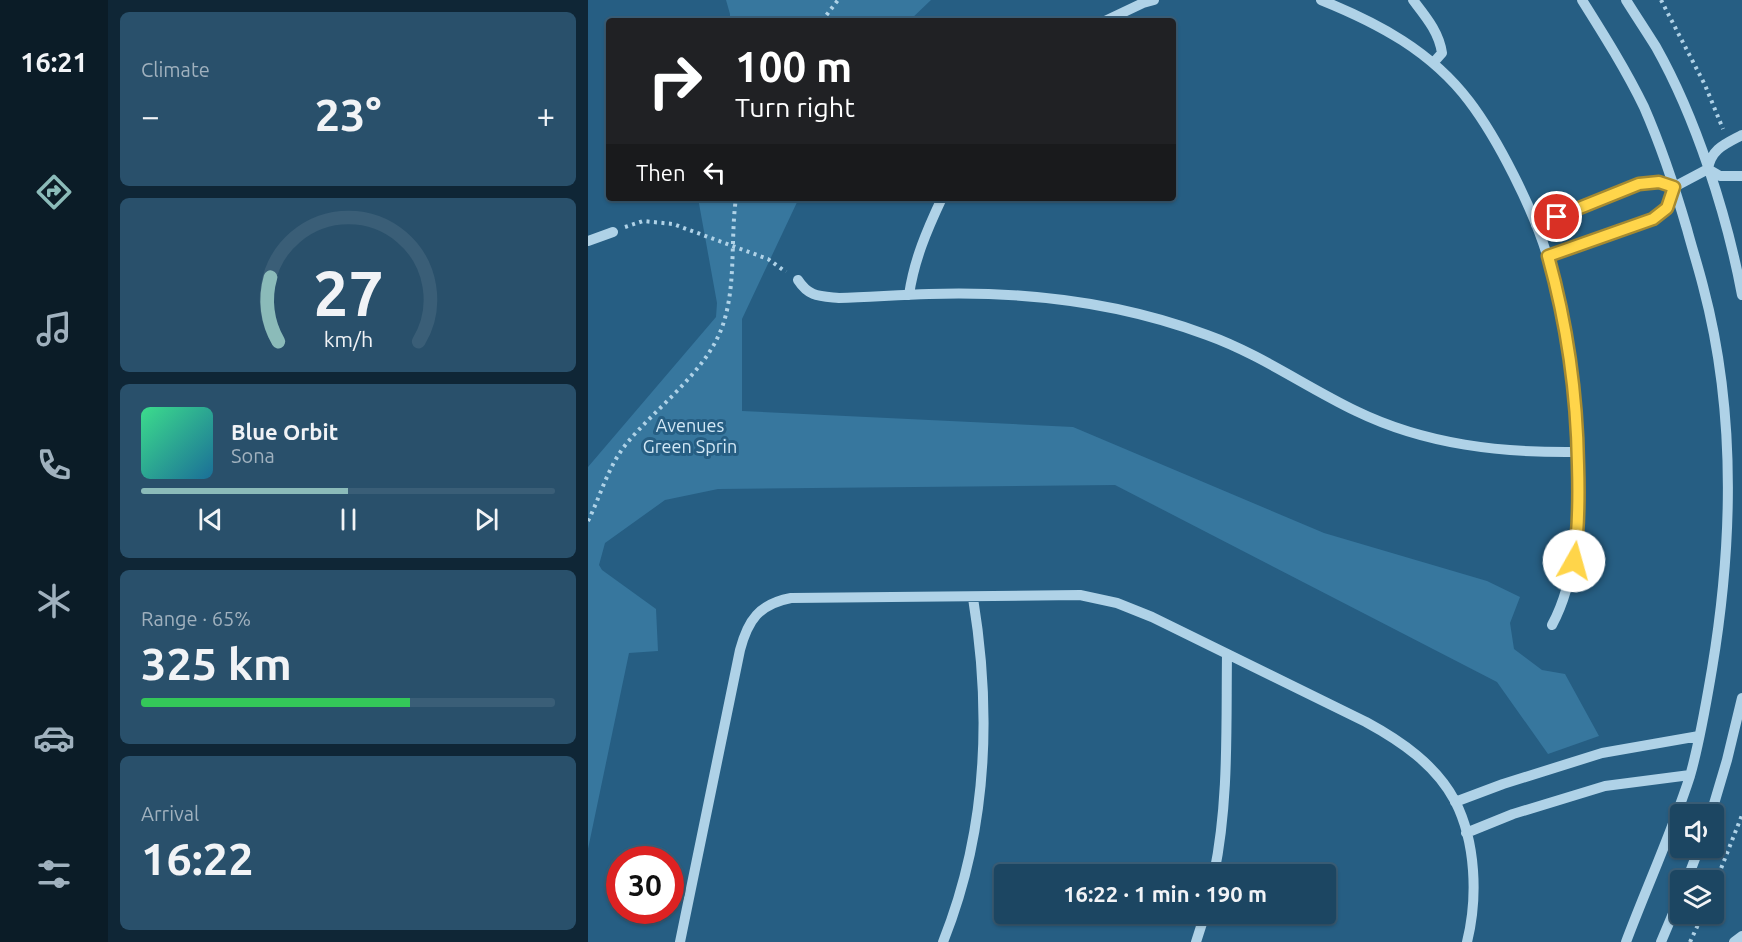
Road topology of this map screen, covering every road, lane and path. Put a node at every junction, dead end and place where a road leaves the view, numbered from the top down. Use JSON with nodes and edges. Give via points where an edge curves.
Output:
{"nodes":[{"id":1,"x":838,"y":0,"type":"edge"},
{"id":2,"x":1154,"y":0,"type":"edge"},
{"id":3,"x":1321,"y":0,"type":"edge"},
{"id":4,"x":1413,"y":0,"type":"edge"},
{"id":5,"x":1582,"y":0,"type":"edge"},
{"id":6,"x":1626,"y":0,"type":"edge"},
{"id":7,"x":1661,"y":0,"type":"edge"},
{"id":8,"x":824,"y":18,"type":"edge"},
{"id":9,"x":1111,"y":18,"type":"edge"},
{"id":10,"x":1434,"y":62,"type":"junction"},
{"id":11,"x":1742,"y":135,"type":"edge"},
{"id":12,"x":1728,"y":142,"type":"junction"},
{"id":13,"x":1708,"y":169,"type":"junction"},
{"id":14,"x":1742,"y":176,"type":"edge"},
{"id":15,"x":1674,"y":187,"type":"junction"},
{"id":16,"x":736,"y":201,"type":"edge"},
{"id":17,"x":941,"y":201,"type":"edge"},
{"id":18,"x":1536,"y":225,"type":"junction"},
{"id":19,"x":614,"y":232,"type":"joint"},
{"id":20,"x":588,"y":241,"type":"edge"},
{"id":21,"x":733,"y":246,"type":"junction"},
{"id":22,"x":1548,"y":256,"type":"junction"},
{"id":23,"x":798,"y":280,"type":"joint"},
{"id":24,"x":909,"y":295,"type":"junction"},
{"id":25,"x":1742,"y":296,"type":"edge"},
{"id":26,"x":1578,"y":452,"type":"junction"},
{"id":27,"x":588,"y":521,"type":"edge"},
{"id":28,"x":974,"y":598,"type":"junction"},
{"id":29,"x":1551,"y":625,"type":"dead end"},
{"id":30,"x":1227,"y":654,"type":"junction"},
{"id":31,"x":1742,"y":698,"type":"edge"},
{"id":32,"x":1699,"y":736,"type":"junction"},
{"id":33,"x":1690,"y":774,"type":"junction"},
{"id":34,"x":1455,"y":802,"type":"junction"},
{"id":35,"x":1714,"y":804,"type":"edge"},
{"id":36,"x":1742,"y":815,"type":"edge"},
{"id":37,"x":1466,"y":833,"type":"junction"},
{"id":38,"x":1216,"y":864,"type":"edge"},
{"id":39,"x":1720,"y":870,"type":"edge"},
{"id":40,"x":1670,"y":921,"type":"edge"},
{"id":41,"x":1202,"y":924,"type":"edge"},
{"id":42,"x":1698,"y":924,"type":"edge"},
{"id":43,"x":1742,"y":936,"type":"edge"},
{"id":44,"x":680,"y":942,"type":"edge"},
{"id":45,"x":943,"y":942,"type":"edge"},
{"id":46,"x":1196,"y":942,"type":"edge"},
{"id":47,"x":1467,"y":942,"type":"edge"},
{"id":48,"x":1626,"y":942,"type":"edge"},
{"id":49,"x":1661,"y":942,"type":"edge"},
{"id":50,"x":1690,"y":942,"type":"edge"},
{"id":51,"x":1734,"y":942,"type":"edge"}],
"edges":[{"from":1,"to":8,"type":"path"},
{"from":2,"to":9,"type":"street"},
{"from":3,"to":10,"type":"street","via":[[1369,20]]},
{"from":4,"to":10,"type":"street","via":[[1440,40],[1442,53]]},
{"from":5,"to":15,"type":"street","via":[[1622,64]]},
{"from":6,"to":13,"type":"street","via":[[1682,100]]},
{"from":7,"to":12,"type":"path","via":[[1705,85]]},
{"from":10,"to":18,"type":"street","via":[[1482,121]]},
{"from":11,"to":12,"type":"street"},
{"from":12,"to":13,"type":"street","via":[[1713,154]]},
{"from":13,"to":14,"type":"street","via":[[1720,176]]},
{"from":13,"to":15,"type":"street"},
{"from":13,"to":25,"type":"street"},
{"from":15,"to":18,"type":"street","via":[[1659,182],[1639,184]]},
{"from":15,"to":22,"type":"street","via":[[1667,208],[1653,219]]},
{"from":15,"to":32,"type":"street","via":[[1704,287],[1717,353],[1728,476],[1720,620]]},
{"from":16,"to":21,"type":"path"},
{"from":17,"to":24,"type":"street","via":[[921,245]]},
{"from":18,"to":22,"type":"street"},
{"from":19,"to":20,"type":"street"},
{"from":19,"to":21,"type":"path","via":[[643,220],[673,224]]},
{"from":21,"to":23,"type":"path","via":[[768,259]]},
{"from":21,"to":27,"type":"path","via":[[727,310],[721,331],[706,357],[625,445]]},
{"from":22,"to":26,"type":"street","via":[[1573,382]]},
{"from":23,"to":24,"type":"street","via":[[805,291],[819,296]]},
{"from":24,"to":26,"type":"street","via":[[1028,297],[1118,310],[1207,335],[1265,361],[1358,412],[1420,435],[1475,447]]},
{"from":26,"to":29,"type":"street","via":[[1576,549],[1566,595]]},
{"from":28,"to":30,"type":"street","via":[[1099,598],[1152,617]]},
{"from":28,"to":44,"type":"street","via":[[791,598],[769,604],[752,619],[740,650]]},
{"from":28,"to":45,"type":"street","via":[[984,680],[984,762],[963,883]]},
{"from":30,"to":34,"type":"street","via":[[1399,741],[1429,768]]},
{"from":30,"to":38,"type":"street","via":[[1226,777]]},
{"from":31,"to":35,"type":"street"},
{"from":32,"to":33,"type":"street"},
{"from":32,"to":34,"type":"street","via":[[1602,753]]},
{"from":33,"to":37,"type":"street","via":[[1605,786]]},
{"from":33,"to":48,"type":"street"},
{"from":34,"to":37,"type":"street"},
{"from":36,"to":39,"type":"path"},
{"from":37,"to":47,"type":"street","via":[[1473,896]]},
{"from":40,"to":49,"type":"street"},
{"from":41,"to":46,"type":"street"},
{"from":42,"to":50,"type":"path"},
{"from":43,"to":51,"type":"street"}]}
